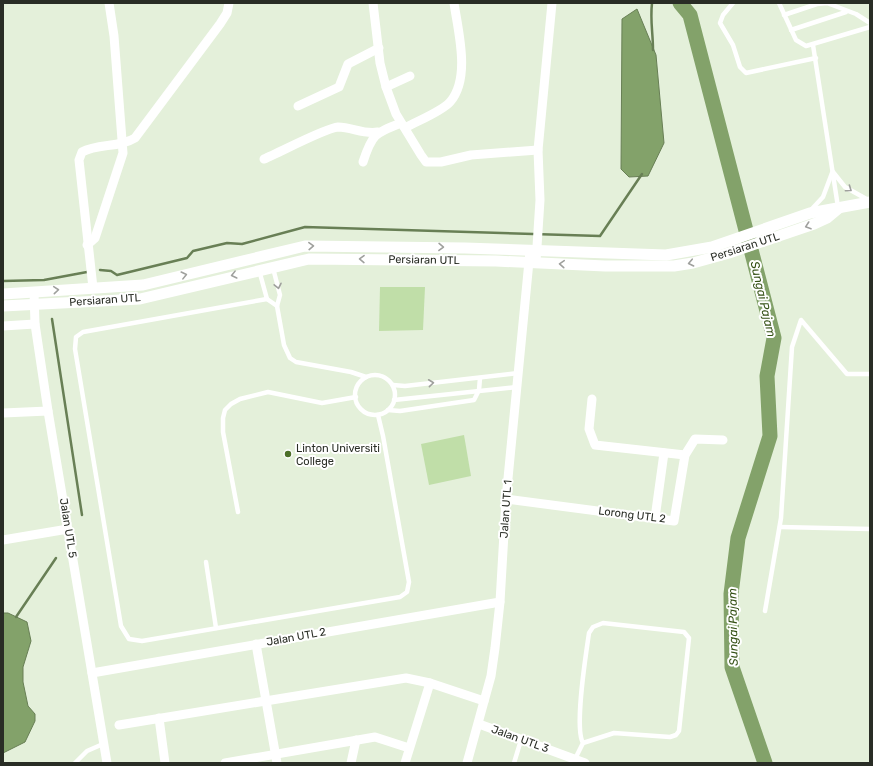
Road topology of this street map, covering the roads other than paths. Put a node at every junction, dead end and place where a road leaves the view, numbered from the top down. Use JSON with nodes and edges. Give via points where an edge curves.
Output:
{"nodes":[{"id":1,"x":109,"y":3,"type":"edge"},
{"id":2,"x":229,"y":3,"type":"edge"},
{"id":3,"x":373,"y":3,"type":"edge"},
{"id":4,"x":454,"y":3,"type":"edge"},
{"id":5,"x":552,"y":3,"type":"edge"},
{"id":6,"x":733,"y":3,"type":"edge"},
{"id":7,"x":779,"y":3,"type":"edge"},
{"id":8,"x":846,"y":12,"type":"junction"},
{"id":9,"x":784,"y":15,"type":"junction"},
{"id":10,"x":870,"y":23,"type":"edge"},
{"id":11,"x":870,"y":27,"type":"edge"},
{"id":12,"x":791,"y":30,"type":"junction"},
{"id":13,"x":813,"y":45,"type":"junction"},
{"id":14,"x":379,"y":48,"type":"junction"},
{"id":15,"x":816,"y":58,"type":"junction"},
{"id":16,"x":410,"y":76,"type":"dead end"},
{"id":17,"x":386,"y":87,"type":"junction"},
{"id":18,"x":298,"y":106,"type":"dead end"},
{"id":19,"x":403,"y":125,"type":"junction"},
{"id":20,"x":378,"y":132,"type":"junction"},
{"id":21,"x":123,"y":143,"type":"junction"},
{"id":22,"x":538,"y":150,"type":"junction"},
{"id":23,"x":264,"y":160,"type":"dead end"},
{"id":24,"x":363,"y":162,"type":"dead end"},
{"id":25,"x":833,"y":172,"type":"junction"},
{"id":26,"x":870,"y":202,"type":"edge"},
{"id":27,"x":839,"y":208,"type":"junction"},
{"id":28,"x":810,"y":213,"type":"junction"},
{"id":29,"x":773,"y":232,"type":"junction"},
{"id":30,"x":87,"y":245,"type":"junction"},
{"id":31,"x":534,"y":254,"type":"junction"},
{"id":32,"x":272,"y":266,"type":"junction"},
{"id":33,"x":259,"y":269,"type":"junction"},
{"id":34,"x":93,"y":288,"type":"junction"},
{"id":35,"x":34,"y":292,"type":"junction"},
{"id":36,"x":3,"y":294,"type":"edge"},
{"id":37,"x":267,"y":300,"type":"junction"},
{"id":38,"x":34,"y":305,"type":"junction"},
{"id":39,"x":3,"y":306,"type":"edge"},
{"id":40,"x":276,"y":306,"type":"junction"},
{"id":41,"x":35,"y":324,"type":"junction"},
{"id":42,"x":3,"y":326,"type":"edge"},
{"id":43,"x":518,"y":372,"type":"junction"},
{"id":44,"x":870,"y":374,"type":"edge"},
{"id":45,"x":366,"y":377,"type":"junction"},
{"id":46,"x":480,"y":378,"type":"junction"},
{"id":47,"x":393,"y":385,"type":"junction"},
{"id":48,"x":517,"y":388,"type":"junction"},
{"id":49,"x":479,"y":390,"type":"junction"},
{"id":50,"x":356,"y":397,"type":"junction"},
{"id":51,"x":592,"y":399,"type":"dead end"},
{"id":52,"x":394,"y":400,"type":"junction"},
{"id":53,"x":48,"y":410,"type":"junction"},
{"id":54,"x":388,"y":410,"type":"junction"},
{"id":55,"x":3,"y":413,"type":"edge"},
{"id":56,"x":378,"y":415,"type":"junction"},
{"id":57,"x":722,"y":440,"type":"dead end"},
{"id":58,"x":664,"y":453,"type":"junction"},
{"id":59,"x":685,"y":455,"type":"junction"},
{"id":60,"x":506,"y":499,"type":"junction"},
{"id":61,"x":238,"y":512,"type":"dead end"},
{"id":62,"x":655,"y":518,"type":"junction"},
{"id":63,"x":780,"y":527,"type":"junction"},
{"id":64,"x":68,"y":529,"type":"junction"},
{"id":65,"x":870,"y":529,"type":"edge"},
{"id":66,"x":3,"y":540,"type":"edge"},
{"id":67,"x":206,"y":562,"type":"dead end"},
{"id":68,"x":500,"y":602,"type":"junction"},
{"id":69,"x":765,"y":611,"type":"dead end"},
{"id":70,"x":216,"y":628,"type":"junction"},
{"id":71,"x":256,"y":644,"type":"junction"},
{"id":72,"x":92,"y":673,"type":"junction"},
{"id":73,"x":430,"y":683,"type":"junction"},
{"id":74,"x":267,"y":701,"type":"junction"},
{"id":75,"x":484,"y":701,"type":"junction"},
{"id":76,"x":158,"y":718,"type":"junction"},
{"id":77,"x":478,"y":724,"type":"junction"},
{"id":78,"x":119,"y":725,"type":"dead end"},
{"id":79,"x":356,"y":740,"type":"junction"},
{"id":80,"x":521,"y":740,"type":"junction"},
{"id":81,"x":583,"y":743,"type":"junction"},
{"id":82,"x":103,"y":744,"type":"junction"},
{"id":83,"x":409,"y":748,"type":"junction"},
{"id":84,"x":277,"y":759,"type":"edge"},
{"id":85,"x":575,"y":759,"type":"junction"},
{"id":86,"x":75,"y":763,"type":"edge"},
{"id":87,"x":106,"y":763,"type":"edge"},
{"id":88,"x":165,"y":763,"type":"edge"},
{"id":89,"x":225,"y":763,"type":"edge"},
{"id":90,"x":349,"y":763,"type":"edge"},
{"id":91,"x":405,"y":763,"type":"edge"},
{"id":92,"x":467,"y":763,"type":"edge"},
{"id":93,"x":514,"y":763,"type":"edge"},
{"id":94,"x":585,"y":763,"type":"edge"}],
"edges":[{"from":1,"to":21,"type":"street"},
{"from":2,"to":21,"type":"street","via":[[227,14],[143,130],[136,138]]},
{"from":3,"to":14,"type":"street"},
{"from":4,"to":19,"type":"street","via":[[461,56],[458,91],[449,103]]},
{"from":5,"to":22,"type":"street","name":"Jalan UTL 1"},
{"from":6,"to":15,"type":"lane","via":[[720,23],[733,45],[740,67],[746,73]]},
{"from":7,"to":9,"type":"lane"},
{"from":8,"to":9,"type":"lane","via":[[827,3]]},
{"from":8,"to":10,"type":"lane","via":[[856,14]]},
{"from":8,"to":12,"type":"lane"},
{"from":9,"to":12,"type":"lane"},
{"from":11,"to":13,"type":"lane"},
{"from":12,"to":13,"type":"lane","via":[[800,45]]},
{"from":13,"to":15,"type":"lane"},
{"from":14,"to":17,"type":"street"},
{"from":14,"to":18,"type":"street","via":[[348,64],[339,87]]},
{"from":15,"to":25,"type":"lane"},
{"from":16,"to":17,"type":"street"},
{"from":17,"to":19,"type":"street"},
{"from":19,"to":20,"type":"street"},
{"from":19,"to":22,"type":"street","via":[[426,162],[471,155]]},
{"from":20,"to":23,"type":"street","via":[[370,134],[347,128],[332,128]]},
{"from":20,"to":24,"type":"street"},
{"from":21,"to":30,"type":"street","via":[[123,153],[95,238]]},
{"from":21,"to":30,"type":"street","via":[[89,148],[82,152],[79,160]]},
{"from":22,"to":31,"type":"street","name":"Jalan UTL 1","via":[[538,225]]},
{"from":25,"to":26,"type":"lane","one_way":true,"via":[[845,187]]},
{"from":25,"to":27,"type":"lane"},
{"from":25,"to":28,"type":"lane","via":[[823,197]]},
{"from":26,"to":27,"type":"street","name":"Persiaran UTL"},
{"from":27,"to":28,"type":"street","name":"Persiaran UTL"},
{"from":27,"to":29,"type":"street","name":"Persiaran UTL","one_way":true,"via":[[827,218]]},
{"from":28,"to":29,"type":"street","name":"Persiaran UTL"},
{"from":29,"to":31,"type":"street","name":"Persiaran UTL","via":[[728,247],[666,255]]},
{"from":30,"to":34,"type":"street"},
{"from":31,"to":32,"type":"street","name":"Persiaran UTL","one_way":true,"via":[[317,258]]},
{"from":34,"to":31,"type":"street","name":"Persiaran UTL","one_way":true,"via":[[143,285],[305,246],[457,248]]},
{"from":31,"to":43,"type":"street","name":"Jalan UTL 1"},
{"from":32,"to":33,"type":"street","name":"Persiaran UTL"},
{"from":32,"to":40,"type":"lane","one_way":true,"via":[[280,295]]},
{"from":33,"to":37,"type":"lane"},
{"from":33,"to":38,"type":"street","name":"Persiaran UTL","one_way":true,"via":[[140,299]]},
{"from":35,"to":34,"type":"street","name":"Persiaran UTL","one_way":true},
{"from":35,"to":36,"type":"street","name":"Persiaran UTL"},
{"from":35,"to":38,"type":"street","name":"Jalan UTL 5"},
{"from":37,"to":40,"type":"lane"},
{"from":37,"to":70,"type":"lane","via":[[83,332],[74,342],[121,626],[129,638],[142,641]]},
{"from":38,"to":39,"type":"street","name":"Persiaran UTL"},
{"from":38,"to":41,"type":"street","name":"Jalan UTL 5"},
{"from":40,"to":45,"type":"lane","via":[[284,345],[290,358],[296,362]]},
{"from":41,"to":42,"type":"street"},
{"from":41,"to":53,"type":"street","name":"Jalan UTL 5"},
{"from":43,"to":46,"type":"lane"},
{"from":43,"to":48,"type":"street","name":"Jalan UTL 1"},
{"from":44,"to":63,"type":"lane","via":[[847,374],[801,320],[792,347]]},
{"from":45,"to":47,"type":"lane","via":[[384,377]]},
{"from":45,"to":50,"type":"lane","via":[[358,386]]},
{"from":47,"to":46,"type":"lane","one_way":true},
{"from":46,"to":49,"type":"lane"},
{"from":47,"to":52,"type":"lane"},
{"from":48,"to":49,"type":"lane"},
{"from":48,"to":60,"type":"street","name":"Jalan UTL 1"},
{"from":49,"to":52,"type":"lane"},
{"from":49,"to":54,"type":"lane","via":[[477,397],[471,401],[400,411]]},
{"from":50,"to":56,"type":"lane","via":[[361,408]]},
{"from":50,"to":61,"type":"lane","via":[[322,403],[268,392],[231,404],[223,418]]},
{"from":51,"to":58,"type":"street","via":[[589,429],[595,445]]},
{"from":52,"to":54,"type":"lane"},
{"from":53,"to":55,"type":"street"},
{"from":53,"to":64,"type":"street","name":"Jalan UTL 5"},
{"from":54,"to":56,"type":"lane"},
{"from":56,"to":70,"type":"lane","via":[[409,582],[407,592],[400,597]]},
{"from":57,"to":59,"type":"street","via":[[695,439]]},
{"from":58,"to":59,"type":"street"},
{"from":58,"to":62,"type":"street"},
{"from":59,"to":62,"type":"street","name":"Lorong UTL 2","via":[[674,521]]},
{"from":60,"to":62,"type":"street","name":"Lorong UTL 2"},
{"from":60,"to":68,"type":"street","name":"Jalan UTL 1"},
{"from":63,"to":65,"type":"lane"},
{"from":63,"to":69,"type":"lane"},
{"from":64,"to":66,"type":"street"},
{"from":64,"to":72,"type":"street","name":"Jalan UTL 5"},
{"from":67,"to":70,"type":"lane"},
{"from":68,"to":71,"type":"street","name":"Jalan UTL 2"},
{"from":68,"to":75,"type":"street","name":"Jalan UTL 1","via":[[491,676]]},
{"from":71,"to":72,"type":"street","name":"Jalan UTL 2"},
{"from":71,"to":74,"type":"street"},
{"from":72,"to":82,"type":"street","name":"Jalan UTL 5"},
{"from":73,"to":74,"type":"street","via":[[406,678]]},
{"from":73,"to":75,"type":"street"},
{"from":73,"to":83,"type":"street"},
{"from":74,"to":76,"type":"street"},
{"from":74,"to":84,"type":"street"},
{"from":75,"to":77,"type":"street","name":"Jalan UTL 1"},
{"from":76,"to":78,"type":"street"},
{"from":76,"to":88,"type":"street"},
{"from":77,"to":80,"type":"street","name":"Jalan UTL 3"},
{"from":77,"to":92,"type":"street","name":"Jalan UTL 1"},
{"from":79,"to":83,"type":"street","via":[[375,737]]},
{"from":79,"to":84,"type":"street"},
{"from":79,"to":90,"type":"street"},
{"from":80,"to":85,"type":"street","name":"Jalan UTL 3"},
{"from":80,"to":93,"type":"lane"},
{"from":81,"to":81,"type":"lane","via":[[580,735],[580,710],[589,633],[593,626],[603,623],[688,634],[679,731],[676,735],[670,737],[614,733]]},
{"from":81,"to":85,"type":"lane"},
{"from":82,"to":86,"type":"lane","via":[[88,751]]},
{"from":82,"to":87,"type":"street","name":"Jalan UTL 5"},
{"from":83,"to":91,"type":"street"},
{"from":84,"to":89,"type":"street"},
{"from":85,"to":94,"type":"street","name":"Jalan UTL 3"}]}
